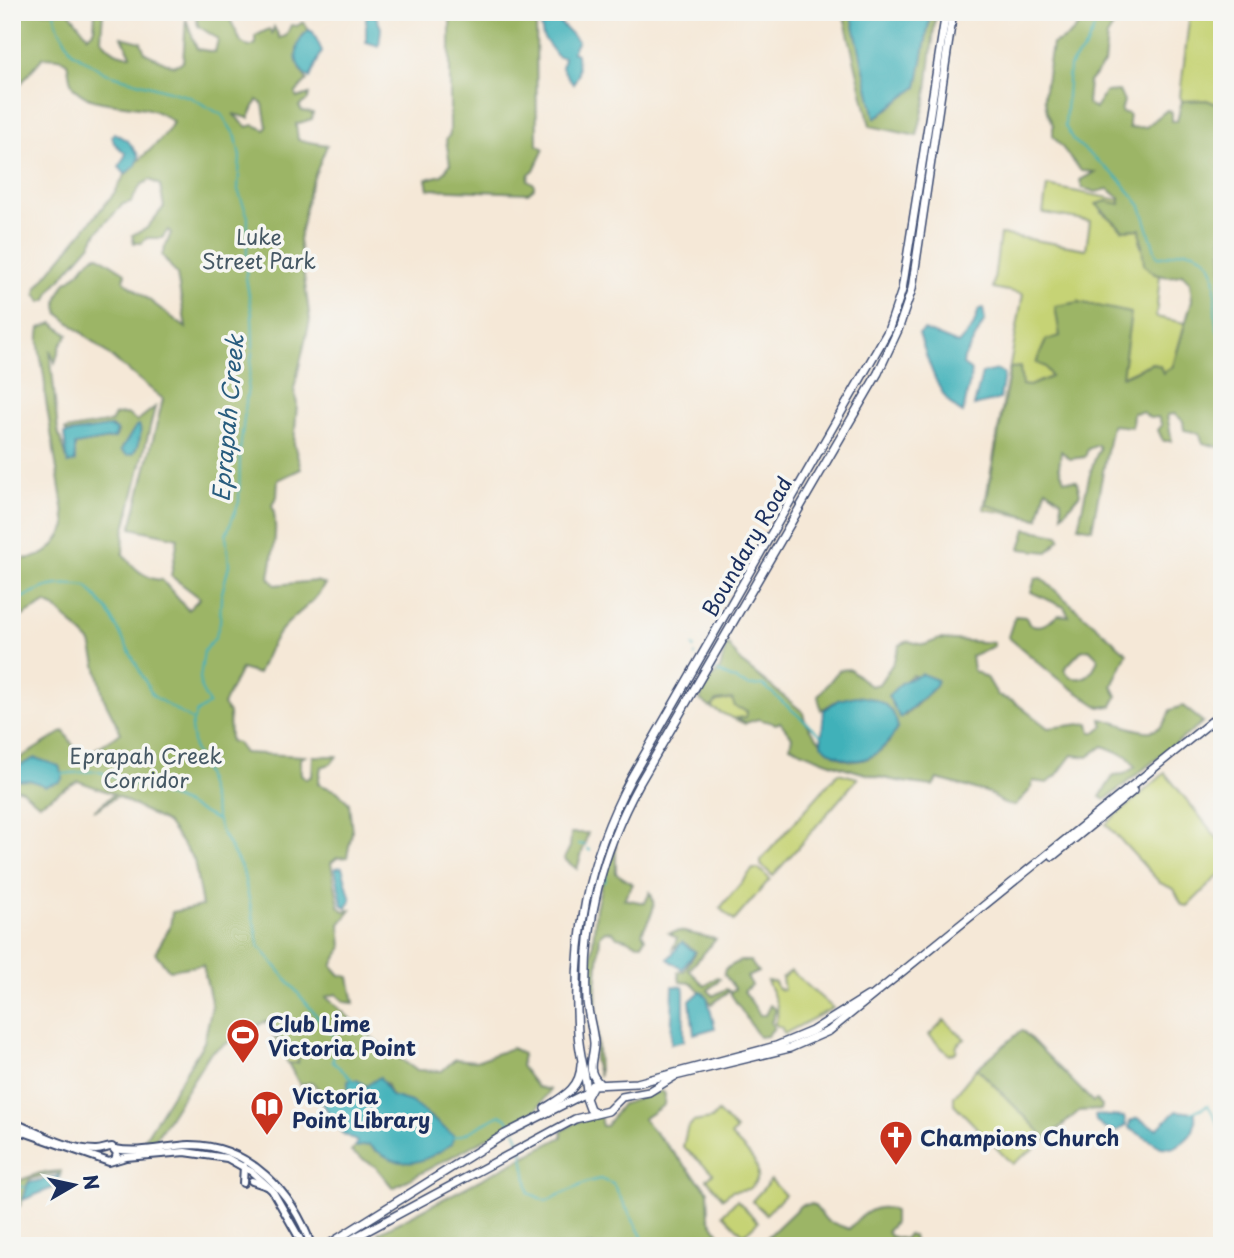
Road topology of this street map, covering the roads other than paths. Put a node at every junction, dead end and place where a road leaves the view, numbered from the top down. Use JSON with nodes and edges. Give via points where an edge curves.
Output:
{"nodes":[{"id":1,"x":946,"y":12,"type":"edge"},
{"id":2,"x":953,"y":12,"type":"edge"},
{"id":3,"x":1222,"y":713,"type":"edge"},
{"id":4,"x":890,"y":983,"type":"junction"},
{"id":5,"x":581,"y":1053,"type":"junction"},
{"id":6,"x":599,"y":1083,"type":"junction"},
{"id":7,"x":608,"y":1085,"type":"junction"},
{"id":8,"x":587,"y":1092,"type":"junction"},
{"id":9,"x":615,"y":1102,"type":"junction"},
{"id":10,"x":550,"y":1108,"type":"junction"},
{"id":11,"x":596,"y":1112,"type":"junction"},
{"id":12,"x":12,"y":1122,"type":"edge"},
{"id":13,"x":12,"y":1128,"type":"edge"},
{"id":14,"x":115,"y":1149,"type":"junction"},
{"id":15,"x":103,"y":1150,"type":"junction"},
{"id":16,"x":104,"y":1159,"type":"junction"},
{"id":17,"x":115,"y":1160,"type":"junction"},
{"id":18,"x":244,"y":1166,"type":"junction"},
{"id":19,"x":252,"y":1181,"type":"dead end"},
{"id":20,"x":243,"y":1183,"type":"dead end"},
{"id":21,"x":269,"y":1186,"type":"junction"},
{"id":22,"x":308,"y":1245,"type":"edge"},
{"id":23,"x":326,"y":1246,"type":"edge"},
{"id":24,"x":340,"y":1246,"type":"edge"}],
"edges":[{"from":1,"to":5,"type":"highway","name":"Boundary Road","via":[[896,310],[871,366],[612,814],[594,862],[581,921]]},
{"from":2,"to":6,"type":"highway","name":"Boundary Road","via":[[912,289],[898,330],[878,373],[639,784],[606,854],[594,897],[588,946],[587,1001],[594,1044],[590,1062]]},
{"from":3,"to":4,"type":"highway"},
{"from":4,"to":7,"type":"highway","via":[[788,1042],[636,1083]]},
{"from":4,"to":9,"type":"highway","via":[[806,1043],[675,1076],[649,1092]]},
{"from":5,"to":8,"type":"highway","name":"Boundary Road"},
{"from":5,"to":10,"type":"highway","via":[[577,1084]]},
{"from":6,"to":7,"type":"highway"},
{"from":6,"to":8,"type":"highway"},
{"from":7,"to":9,"type":"highway"},
{"from":8,"to":10,"type":"highway"},
{"from":8,"to":11,"type":"highway","via":[[587,1104]]},
{"from":9,"to":11,"type":"highway","via":[[608,1111]]},
{"from":10,"to":23,"type":"highway"},
{"from":11,"to":24,"type":"highway","via":[[530,1142]]},
{"from":12,"to":15,"type":"main road","via":[[55,1140]]},
{"from":13,"to":16,"type":"main road"},
{"from":14,"to":15,"type":"main road","via":[[108,1146]]},
{"from":14,"to":17,"type":"main road"},
{"from":14,"to":22,"type":"main road","via":[[195,1146],[238,1156],[277,1186]]},
{"from":15,"to":16,"type":"main road"},
{"from":16,"to":17,"type":"main road"},
{"from":17,"to":18,"type":"main road","via":[[196,1152]]},
{"from":18,"to":20,"type":"main road"},
{"from":18,"to":21,"type":"main road"},
{"from":19,"to":21,"type":"main road"},
{"from":21,"to":22,"type":"main road"}]}
